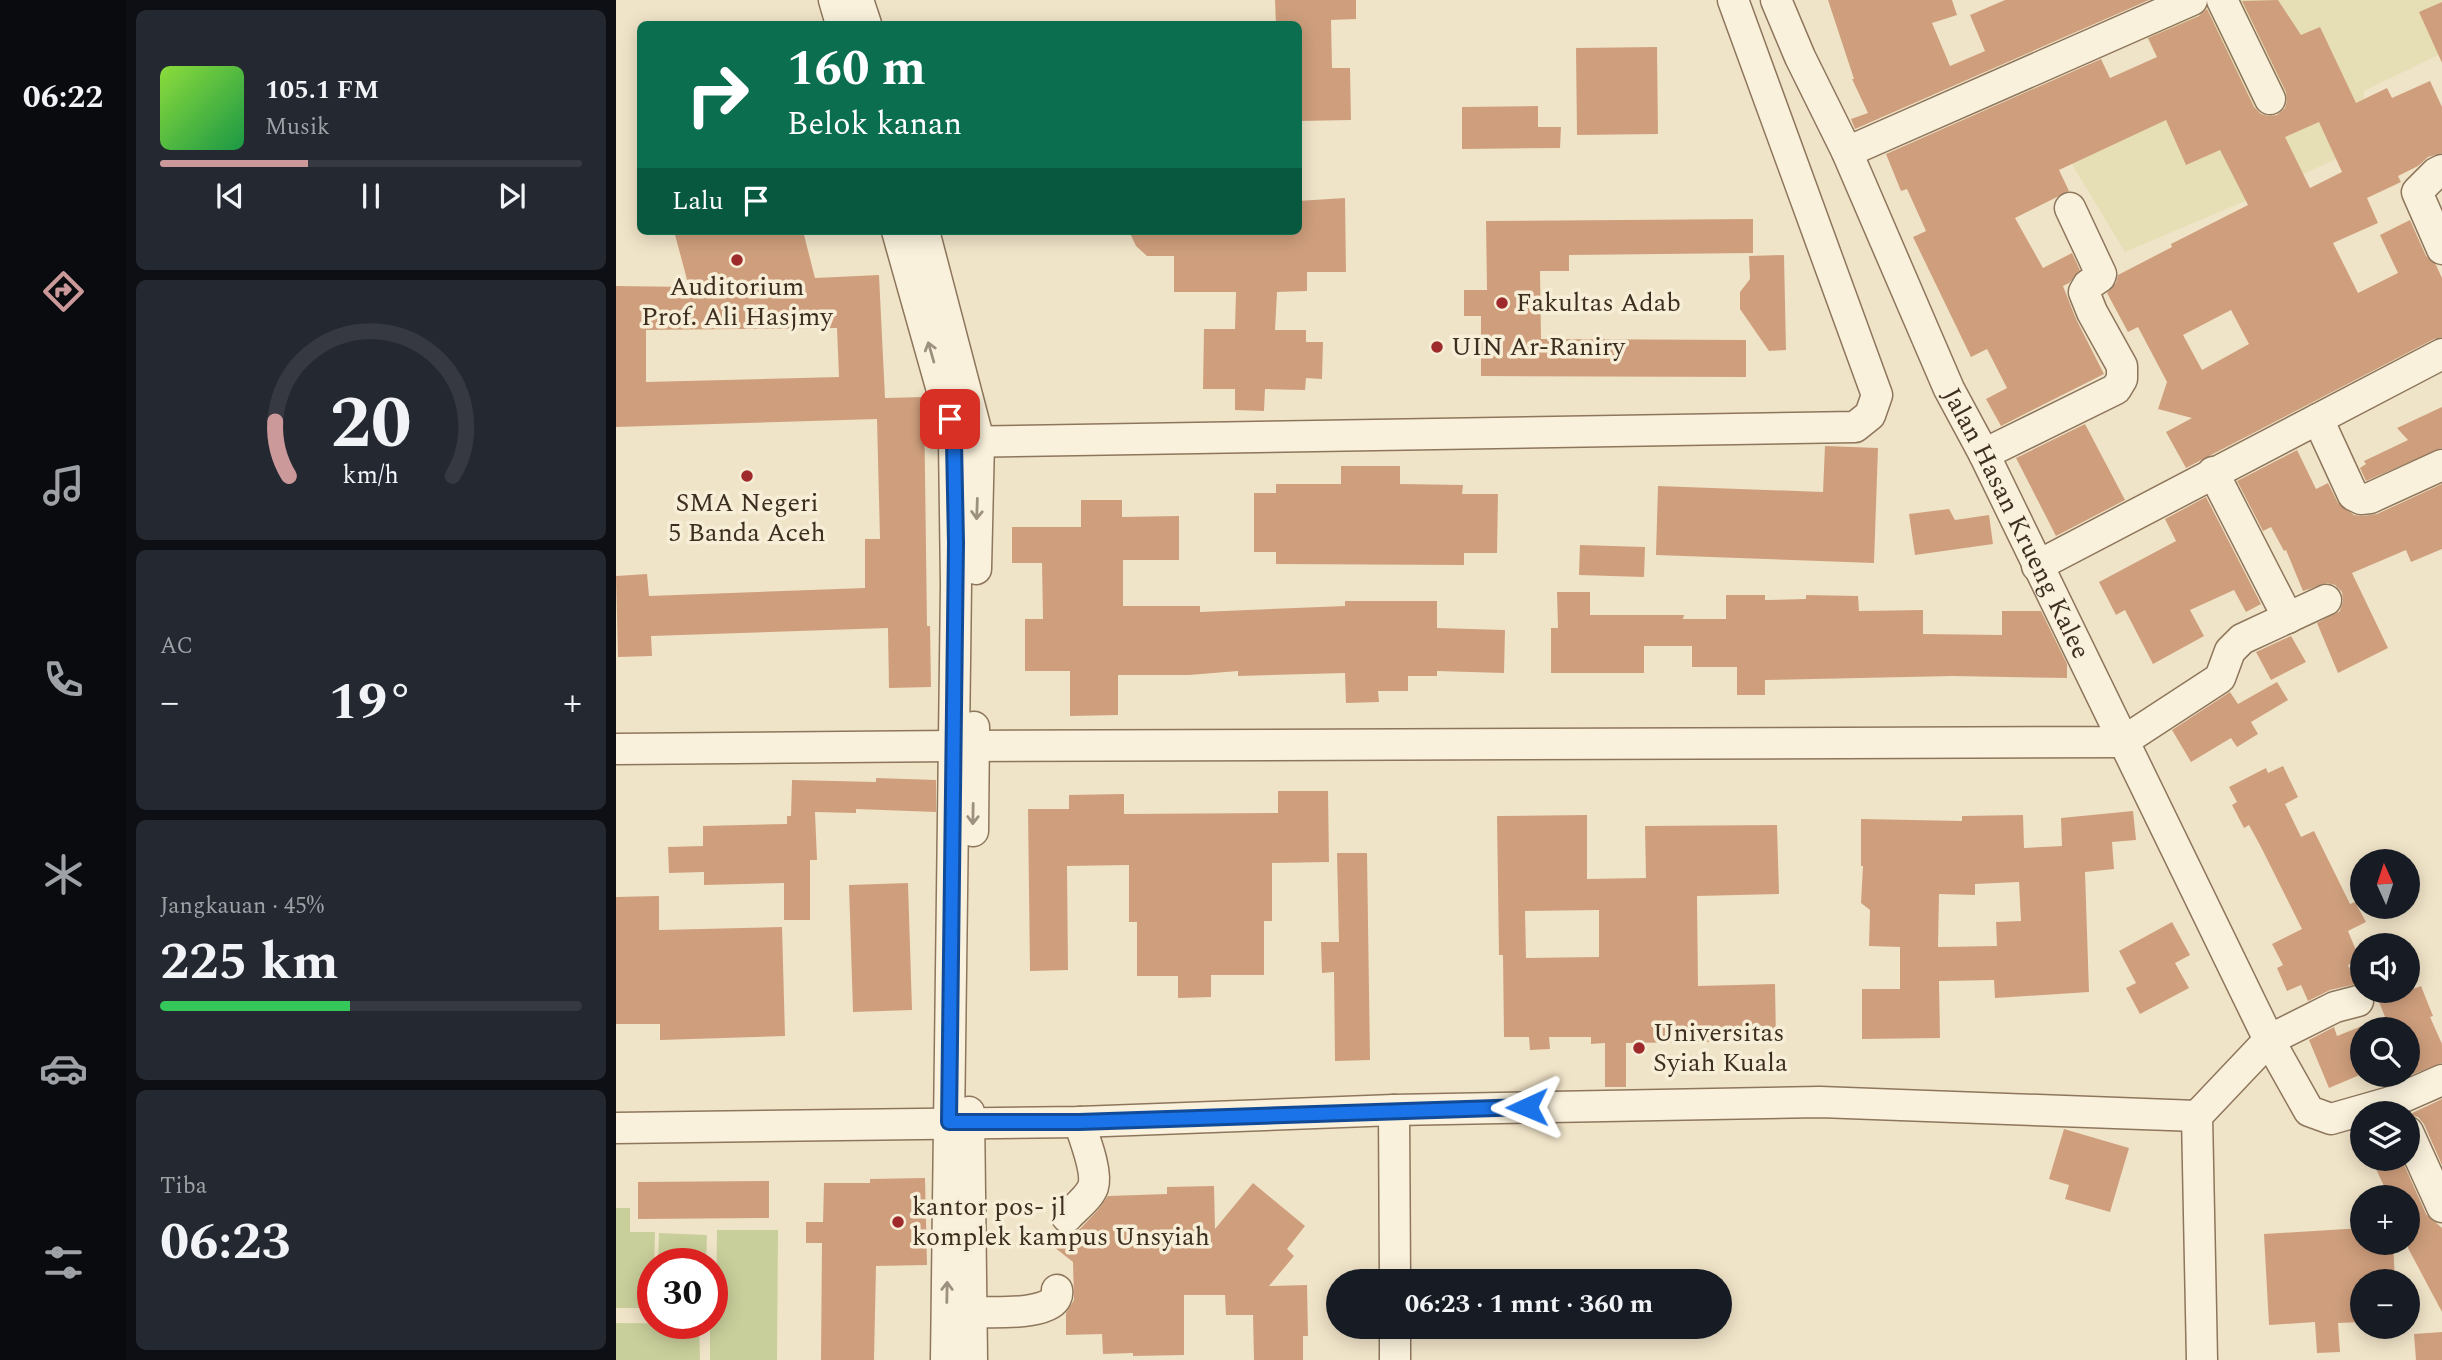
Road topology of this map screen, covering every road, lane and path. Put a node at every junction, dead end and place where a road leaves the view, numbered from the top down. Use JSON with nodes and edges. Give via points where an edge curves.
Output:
{"nodes":[{"id":1,"x":834,"y":0,"type":"edge"},
{"id":2,"x":858,"y":0,"type":"edge"},
{"id":3,"x":1733,"y":0,"type":"edge"},
{"id":4,"x":1776,"y":0,"type":"edge"},
{"id":5,"x":2192,"y":0,"type":"edge"},
{"id":6,"x":2222,"y":0,"type":"edge"},
{"id":7,"x":840,"y":21,"type":"edge"},
{"id":8,"x":865,"y":21,"type":"edge"},
{"id":9,"x":2270,"y":99,"type":"dead end"},
{"id":10,"x":1847,"y":152,"type":"junction"},
{"id":11,"x":2442,"y":170,"type":"edge"},
{"id":12,"x":2070,"y":208,"type":"dead end"},
{"id":13,"x":898,"y":235,"type":"edge"},
{"id":14,"x":925,"y":235,"type":"edge"},
{"id":15,"x":2442,"y":249,"type":"edge"},
{"id":16,"x":2442,"y":354,"type":"edge"},
{"id":17,"x":2318,"y":419,"type":"junction"},
{"id":18,"x":967,"y":442,"type":"junction"},
{"id":19,"x":1984,"y":454,"type":"junction"},
{"id":20,"x":2442,"y":465,"type":"edge"},
{"id":21,"x":2213,"y":472,"type":"junction"},
{"id":22,"x":2037,"y":566,"type":"junction"},
{"id":23,"x":2326,"y":600,"type":"dead end"},
{"id":24,"x":2288,"y":618,"type":"junction"},
{"id":25,"x":2122,"y":742,"type":"junction"},
{"id":26,"x":963,"y":746,"type":"junction"},
{"id":27,"x":616,"y":749,"type":"edge"},
{"id":28,"x":2353,"y":1003,"type":"edge"},
{"id":29,"x":2269,"y":1040,"type":"junction"},
{"id":30,"x":2442,"y":1080,"type":"edge"},
{"id":31,"x":2406,"y":1101,"type":"edge"},
{"id":32,"x":1394,"y":1110,"type":"junction"},
{"id":33,"x":2350,"y":1115,"type":"edge"},
{"id":34,"x":2197,"y":1116,"type":"junction"},
{"id":35,"x":959,"y":1122,"type":"junction"},
{"id":36,"x":1079,"y":1122,"type":"junction"},
{"id":37,"x":616,"y":1128,"type":"edge"},
{"id":38,"x":2420,"y":1158,"type":"edge"},
{"id":39,"x":2442,"y":1207,"type":"edge"},
{"id":40,"x":1067,"y":1217,"type":"dead end"},
{"id":41,"x":1395,"y":1269,"type":"edge"},
{"id":42,"x":1057,"y":1290,"type":"dead end"},
{"id":43,"x":972,"y":1312,"type":"junction"},
{"id":44,"x":1395,"y":1339,"type":"edge"},
{"id":45,"x":946,"y":1360,"type":"edge"},
{"id":46,"x":972,"y":1360,"type":"edge"},
{"id":47,"x":1395,"y":1360,"type":"edge"},
{"id":48,"x":2202,"y":1360,"type":"edge"}],
"edges":[{"from":1,"to":7,"type":"street"},
{"from":2,"to":8,"type":"street"},
{"from":3,"to":18,"type":"street","via":[[1877,395],[1870,415],[1855,427]]},
{"from":4,"to":10,"type":"street","name":"Jalan Hasan Krueng Kalee"},
{"from":5,"to":10,"type":"street"},
{"from":6,"to":9,"type":"street"},
{"from":10,"to":19,"type":"street","name":"Jalan Hasan Krueng Kalee","via":[[1949,389]]},
{"from":11,"to":15,"type":"street","via":[[2417,192]]},
{"from":12,"to":19,"type":"street","via":[[2101,274],[2084,292],[2122,366],[2122,379],[2116,389]]},
{"from":18,"to":13,"type":"street","one_way":true,"via":[[950,419]]},
{"from":14,"to":18,"type":"street"},
{"from":16,"to":17,"type":"street"},
{"from":17,"to":20,"type":"street","via":[[2354,495],[2361,499]]},
{"from":17,"to":21,"type":"street"},
{"from":18,"to":26,"type":"street"},
{"from":19,"to":22,"type":"street","name":"Jalan Hasan Krueng Kalee"},
{"from":21,"to":22,"type":"street"},
{"from":21,"to":24,"type":"street"},
{"from":22,"to":25,"type":"street","name":"Jalan Hasan Krueng Kalee"},
{"from":23,"to":24,"type":"street"},
{"from":24,"to":25,"type":"street","via":[[2242,639],[2230,651],[2220,678]]},
{"from":25,"to":26,"type":"street"},
{"from":25,"to":29,"type":"street","name":"Jalan Hasan Krueng Kalee"},
{"from":26,"to":27,"type":"street"},
{"from":26,"to":35,"type":"street"},
{"from":28,"to":29,"type":"street","via":[[2335,1007]]},
{"from":29,"to":33,"type":"street","name":"Jalan Hasan Krueng Kalee","via":[[2309,1111],[2331,1119]]},
{"from":29,"to":34,"type":"street"},
{"from":30,"to":31,"type":"street","name":"Jalan Hasan Krueng Kalee"},
{"from":32,"to":34,"type":"street","via":[[1820,1102]]},
{"from":32,"to":36,"type":"street"},
{"from":32,"to":41,"type":"street"},
{"from":34,"to":48,"type":"street"},
{"from":35,"to":36,"type":"street"},
{"from":35,"to":37,"type":"street"},
{"from":35,"to":43,"type":"street"},
{"from":45,"to":35,"type":"street","one_way":true},
{"from":36,"to":40,"type":"street","via":[[1093,1183]]},
{"from":38,"to":39,"type":"street"},
{"from":42,"to":43,"type":"street","via":[[1055,1301],[1039,1309]]},
{"from":43,"to":46,"type":"street"},
{"from":44,"to":47,"type":"street"}]}
